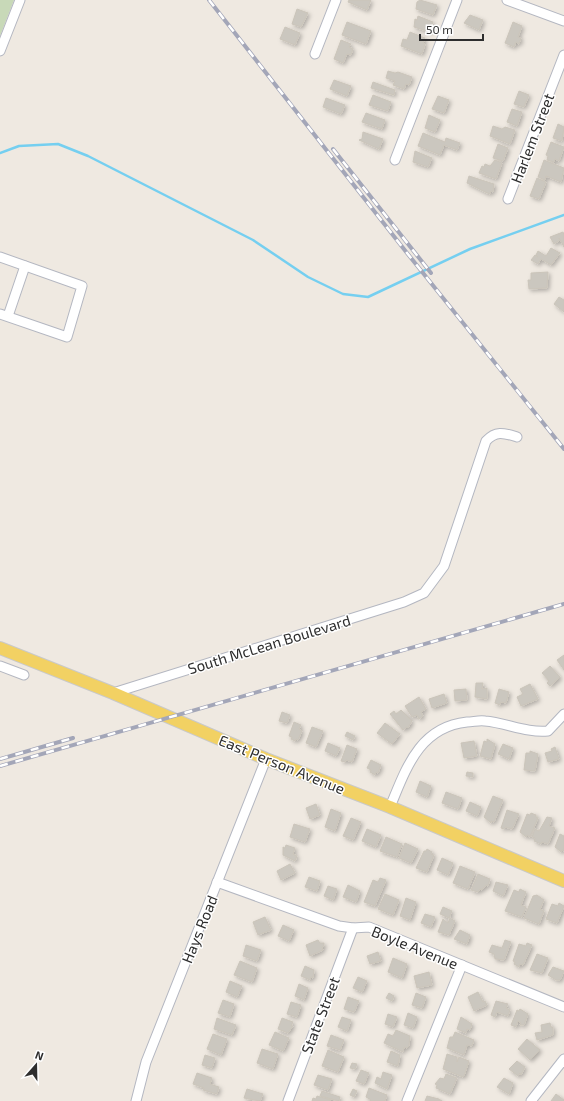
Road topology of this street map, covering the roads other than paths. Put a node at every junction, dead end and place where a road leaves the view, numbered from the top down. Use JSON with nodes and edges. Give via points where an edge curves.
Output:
{"nodes":[{"id":1,"x":20,"y":0,"type":"edge"},
{"id":2,"x":336,"y":0,"type":"edge"},
{"id":3,"x":457,"y":0,"type":"edge"},
{"id":4,"x":507,"y":0,"type":"edge"},
{"id":5,"x":564,"y":21,"type":"edge"},
{"id":6,"x":0,"y":24,"type":"edge"},
{"id":7,"x":9,"y":28,"type":"junction"},
{"id":8,"x":0,"y":51,"type":"edge"},
{"id":9,"x":315,"y":54,"type":"dead end"},
{"id":10,"x":564,"y":55,"type":"edge"},
{"id":11,"x":395,"y":160,"type":"dead end"},
{"id":12,"x":508,"y":199,"type":"dead end"},
{"id":13,"x":0,"y":257,"type":"edge"},
{"id":14,"x":25,"y":266,"type":"junction"},
{"id":15,"x":4,"y":315,"type":"edge"},
{"id":16,"x":517,"y":437,"type":"dead end"},
{"id":17,"x":0,"y":648,"type":"edge"},
{"id":18,"x":0,"y":666,"type":"edge"},
{"id":19,"x":24,"y":675,"type":"dead end"},
{"id":20,"x":113,"y":693,"type":"junction"},
{"id":21,"x":564,"y":714,"type":"edge"},
{"id":22,"x":266,"y":759,"type":"junction"},
{"id":23,"x":390,"y":807,"type":"junction"},
{"id":24,"x":564,"y":881,"type":"edge"},
{"id":25,"x":217,"y":882,"type":"junction"},
{"id":26,"x":353,"y":928,"type":"junction"},
{"id":27,"x":462,"y":965,"type":"junction"},
{"id":28,"x":564,"y":1007,"type":"edge"},
{"id":29,"x":564,"y":1059,"type":"edge"},
{"id":30,"x":136,"y":1101,"type":"edge"},
{"id":31,"x":288,"y":1101,"type":"edge"},
{"id":32,"x":407,"y":1101,"type":"edge"},
{"id":33,"x":531,"y":1101,"type":"edge"}],
"edges":[{"from":1,"to":7,"type":"street"},
{"from":2,"to":9,"type":"street"},
{"from":3,"to":11,"type":"street"},
{"from":4,"to":5,"type":"street"},
{"from":6,"to":7,"type":"street"},
{"from":7,"to":8,"type":"street"},
{"from":10,"to":12,"type":"street","name":"Harlem Street"},
{"from":13,"to":14,"type":"street"},
{"from":14,"to":15,"type":"street"},
{"from":14,"to":15,"type":"street","via":[[82,286],[67,337]]},
{"from":16,"to":20,"type":"street","name":"South McLean Boulevard","via":[[501,432],[492,434],[486,441],[444,566],[424,593],[404,602]]},
{"from":17,"to":20,"type":"main road","name":"East Person Avenue"},
{"from":18,"to":19,"type":"street"},
{"from":20,"to":22,"type":"main road","name":"East Person Avenue"},
{"from":21,"to":23,"type":"street","via":[[548,731],[534,733],[484,720],[454,724],[426,739],[409,763]]},
{"from":22,"to":23,"type":"main road","name":"East Person Avenue"},
{"from":22,"to":25,"type":"street","name":"Hays Road"},
{"from":23,"to":24,"type":"main road","name":"East Person Avenue"},
{"from":25,"to":26,"type":"street","name":"Boyle Avenue","via":[[339,926]]},
{"from":25,"to":30,"type":"street","name":"Hays Road","via":[[146,1062]]},
{"from":26,"to":27,"type":"street","name":"Boyle Avenue","via":[[369,927]]},
{"from":26,"to":31,"type":"street","name":"State Street"},
{"from":27,"to":28,"type":"street","name":"Boyle Avenue"},
{"from":27,"to":32,"type":"street"},
{"from":29,"to":33,"type":"street"}]}
